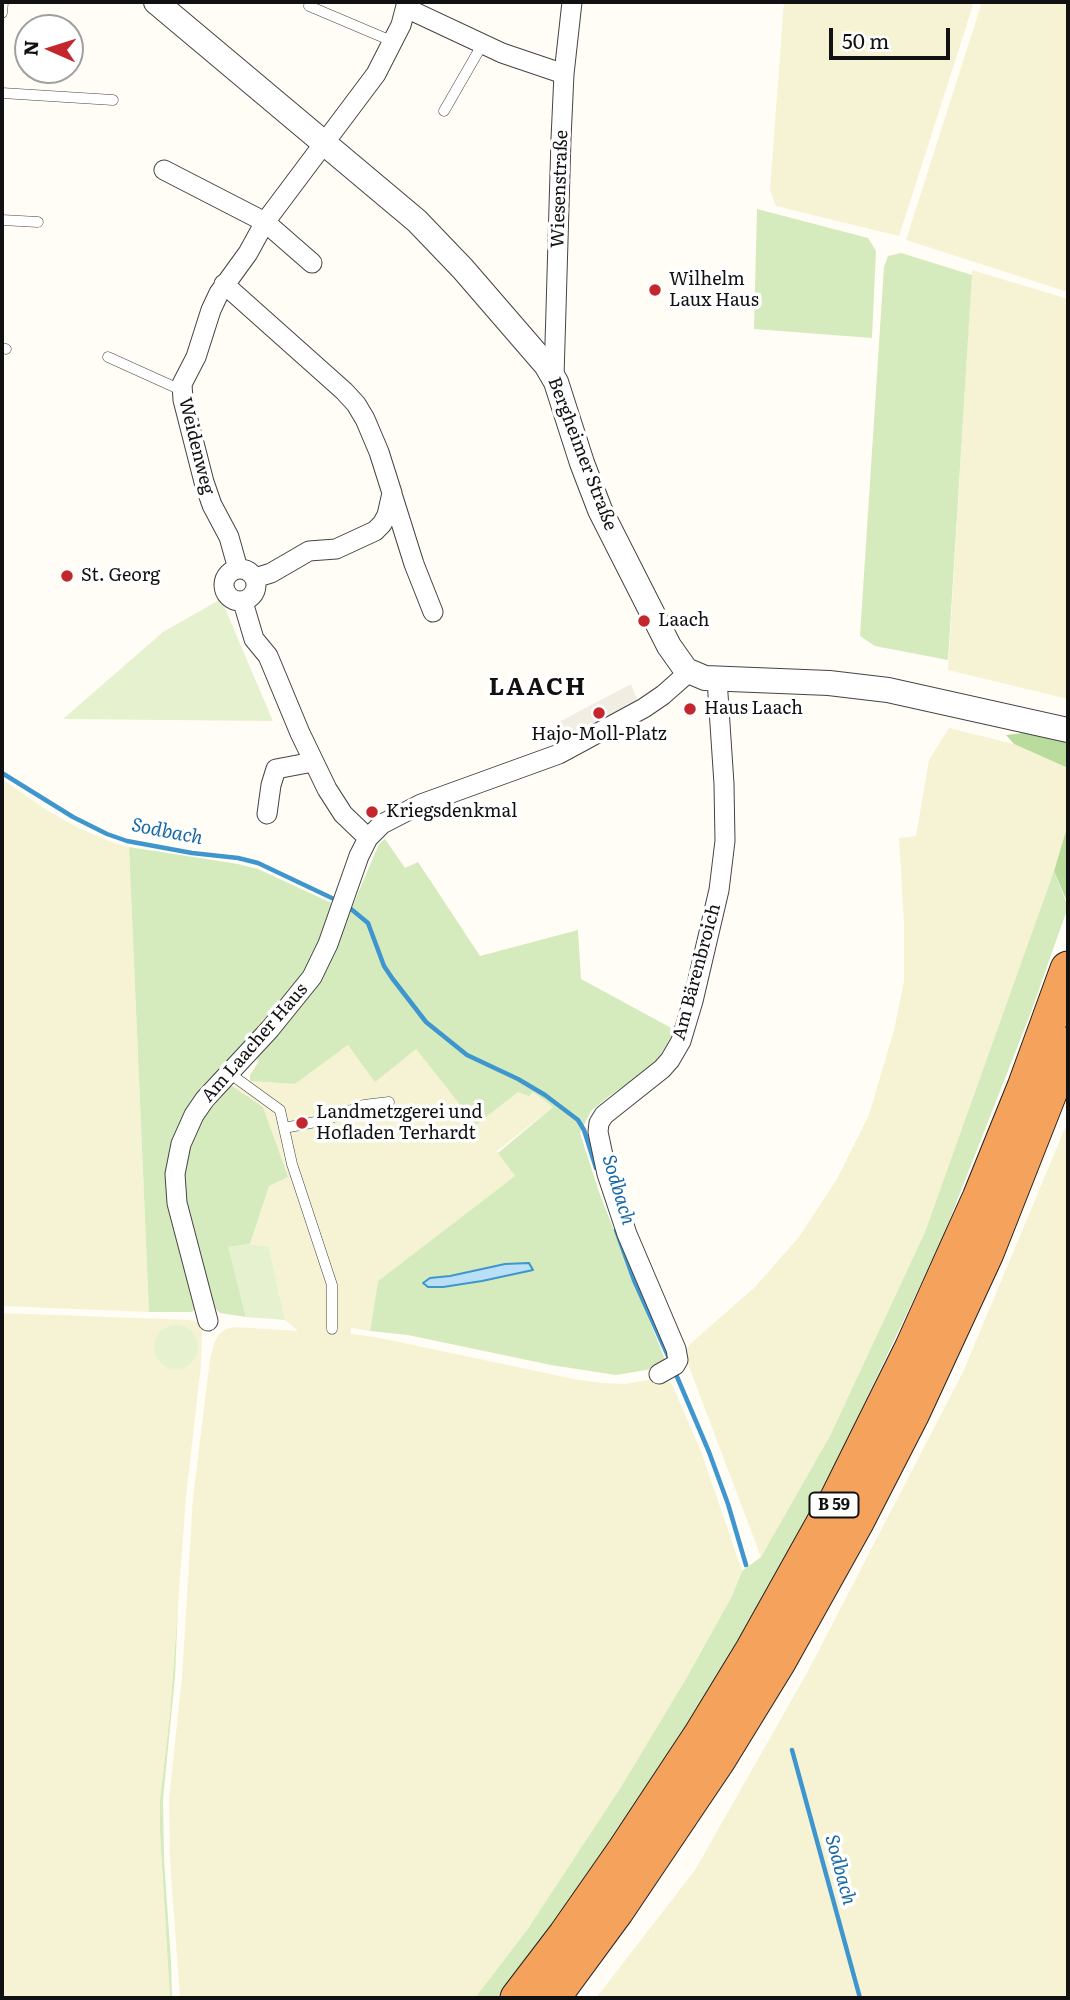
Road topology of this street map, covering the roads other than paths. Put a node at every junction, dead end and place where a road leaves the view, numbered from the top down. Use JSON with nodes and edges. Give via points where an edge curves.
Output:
{"nodes":[{"id":1,"x":3,"y":2,"type":"edge"},
{"id":2,"x":156,"y":2,"type":"edge"},
{"id":3,"x":572,"y":2,"type":"edge"},
{"id":4,"x":407,"y":5,"type":"edge"},
{"id":5,"x":309,"y":6,"type":"dead end"},
{"id":6,"x":2,"y":13,"type":"edge"},
{"id":7,"x":394,"y":42,"type":"junction"},
{"id":8,"x":482,"y":45,"type":"junction"},
{"id":9,"x":565,"y":74,"type":"junction"},
{"id":10,"x":2,"y":93,"type":"edge"},
{"id":11,"x":113,"y":100,"type":"dead end"},
{"id":12,"x":444,"y":111,"type":"dead end"},
{"id":13,"x":326,"y":144,"type":"junction"},
{"id":14,"x":164,"y":170,"type":"dead end"},
{"id":15,"x":2,"y":220,"type":"edge"},
{"id":16,"x":38,"y":222,"type":"dead end"},
{"id":17,"x":265,"y":222,"type":"junction"},
{"id":18,"x":312,"y":262,"type":"dead end"},
{"id":19,"x":224,"y":284,"type":"junction"},
{"id":20,"x":108,"y":357,"type":"dead end"},
{"id":21,"x":554,"y":377,"type":"junction"},
{"id":22,"x":181,"y":390,"type":"junction"},
{"id":23,"x":391,"y":493,"type":"junction"},
{"id":24,"x":246,"y":573,"type":"junction"},
{"id":25,"x":243,"y":602,"type":"junction"},
{"id":26,"x":433,"y":612,"type":"dead end"},
{"id":27,"x":689,"y":672,"type":"junction"},
{"id":28,"x":718,"y":679,"type":"junction"},
{"id":29,"x":1068,"y":730,"type":"edge"},
{"id":30,"x":313,"y":762,"type":"junction"},
{"id":31,"x":267,"y":814,"type":"dead end"},
{"id":32,"x":368,"y":838,"type":"junction"},
{"id":33,"x":1068,"y":968,"type":"edge"},
{"id":34,"x":1068,"y":1045,"type":"edge"},
{"id":35,"x":229,"y":1073,"type":"junction"},
{"id":36,"x":389,"y":1102,"type":"dead end"},
{"id":37,"x":284,"y":1128,"type":"junction"},
{"id":38,"x":208,"y":1321,"type":"dead end"},
{"id":39,"x":332,"y":1329,"type":"dead end"},
{"id":40,"x":668,"y":1370,"type":"dead end"},
{"id":41,"x":518,"y":1998,"type":"edge"},
{"id":42,"x":552,"y":1998,"type":"edge"}],
"edges":[{"from":1,"to":6,"type":"lane"},
{"from":2,"to":13,"type":"street","name":"Bergheimer Straße"},
{"from":3,"to":9,"type":"street","name":"Wiesenstraße"},
{"from":4,"to":7,"type":"street","name":"Weidenweg"},
{"from":4,"to":8,"type":"street"},
{"from":5,"to":7,"type":"lane"},
{"from":7,"to":13,"type":"street","name":"Weidenweg"},
{"from":8,"to":9,"type":"street"},
{"from":8,"to":12,"type":"lane"},
{"from":9,"to":21,"type":"street","name":"Wiesenstraße"},
{"from":10,"to":11,"type":"lane"},
{"from":13,"to":17,"type":"street","name":"Weidenweg"},
{"from":13,"to":21,"type":"street","name":"Bergheimer Straße","via":[[436,239]]},
{"from":14,"to":17,"type":"street"},
{"from":15,"to":16,"type":"lane"},
{"from":17,"to":18,"type":"street"},
{"from":17,"to":19,"type":"street","name":"Weidenweg"},
{"from":19,"to":22,"type":"street","name":"Weidenweg"},
{"from":19,"to":23,"type":"street","via":[[356,404],[379,452]]},
{"from":20,"to":22,"type":"lane"},
{"from":21,"to":27,"type":"street","name":"Bergheimer Straße","via":[[600,510],[669,646]]},
{"from":22,"to":24,"type":"street","name":"Weidenweg","via":[[206,491]]},
{"from":23,"to":24,"type":"street","via":[[387,515],[374,531],[336,549],[309,551],[277,570]]},
{"from":23,"to":26,"type":"street"},
{"from":24,"to":25,"type":"street","via":[[257,588]]},
{"from":24,"to":25,"type":"street","via":[[228,574],[224,583],[229,597]]},
{"from":25,"to":30,"type":"street","via":[[251,633],[268,656]]},
{"from":27,"to":28,"type":"street"},
{"from":27,"to":32,"type":"street","name":"Am Laacher Haus","via":[[644,708],[583,741],[544,761],[414,806]]},
{"from":28,"to":29,"type":"street","via":[[888,690]]},
{"from":28,"to":40,"type":"street","name":"Am Bärenbroich","via":[[724,841],[719,890],[693,1001],[670,1060],[604,1115],[598,1132],[629,1241],[675,1345],[678,1360]]},
{"from":30,"to":31,"type":"street","via":[[276,769]]},
{"from":30,"to":32,"type":"street","via":[[336,804]]},
{"from":32,"to":35,"type":"street","name":"Am Laacher Haus","via":[[318,967],[292,1004]]},
{"from":33,"to":41,"type":"highway","number":"B 59","via":[[980,1198],[838,1498],[706,1728]]},
{"from":34,"to":42,"type":"highway","number":"B 59","via":[[986,1253],[856,1522],[717,1761]]},
{"from":35,"to":37,"type":"lane","via":[[280,1110]]},
{"from":35,"to":38,"type":"street","name":"Am Laacher Haus","via":[[194,1115],[175,1174],[178,1212]]},
{"from":36,"to":37,"type":"lane"},
{"from":37,"to":39,"type":"lane","via":[[332,1285]]}]}
